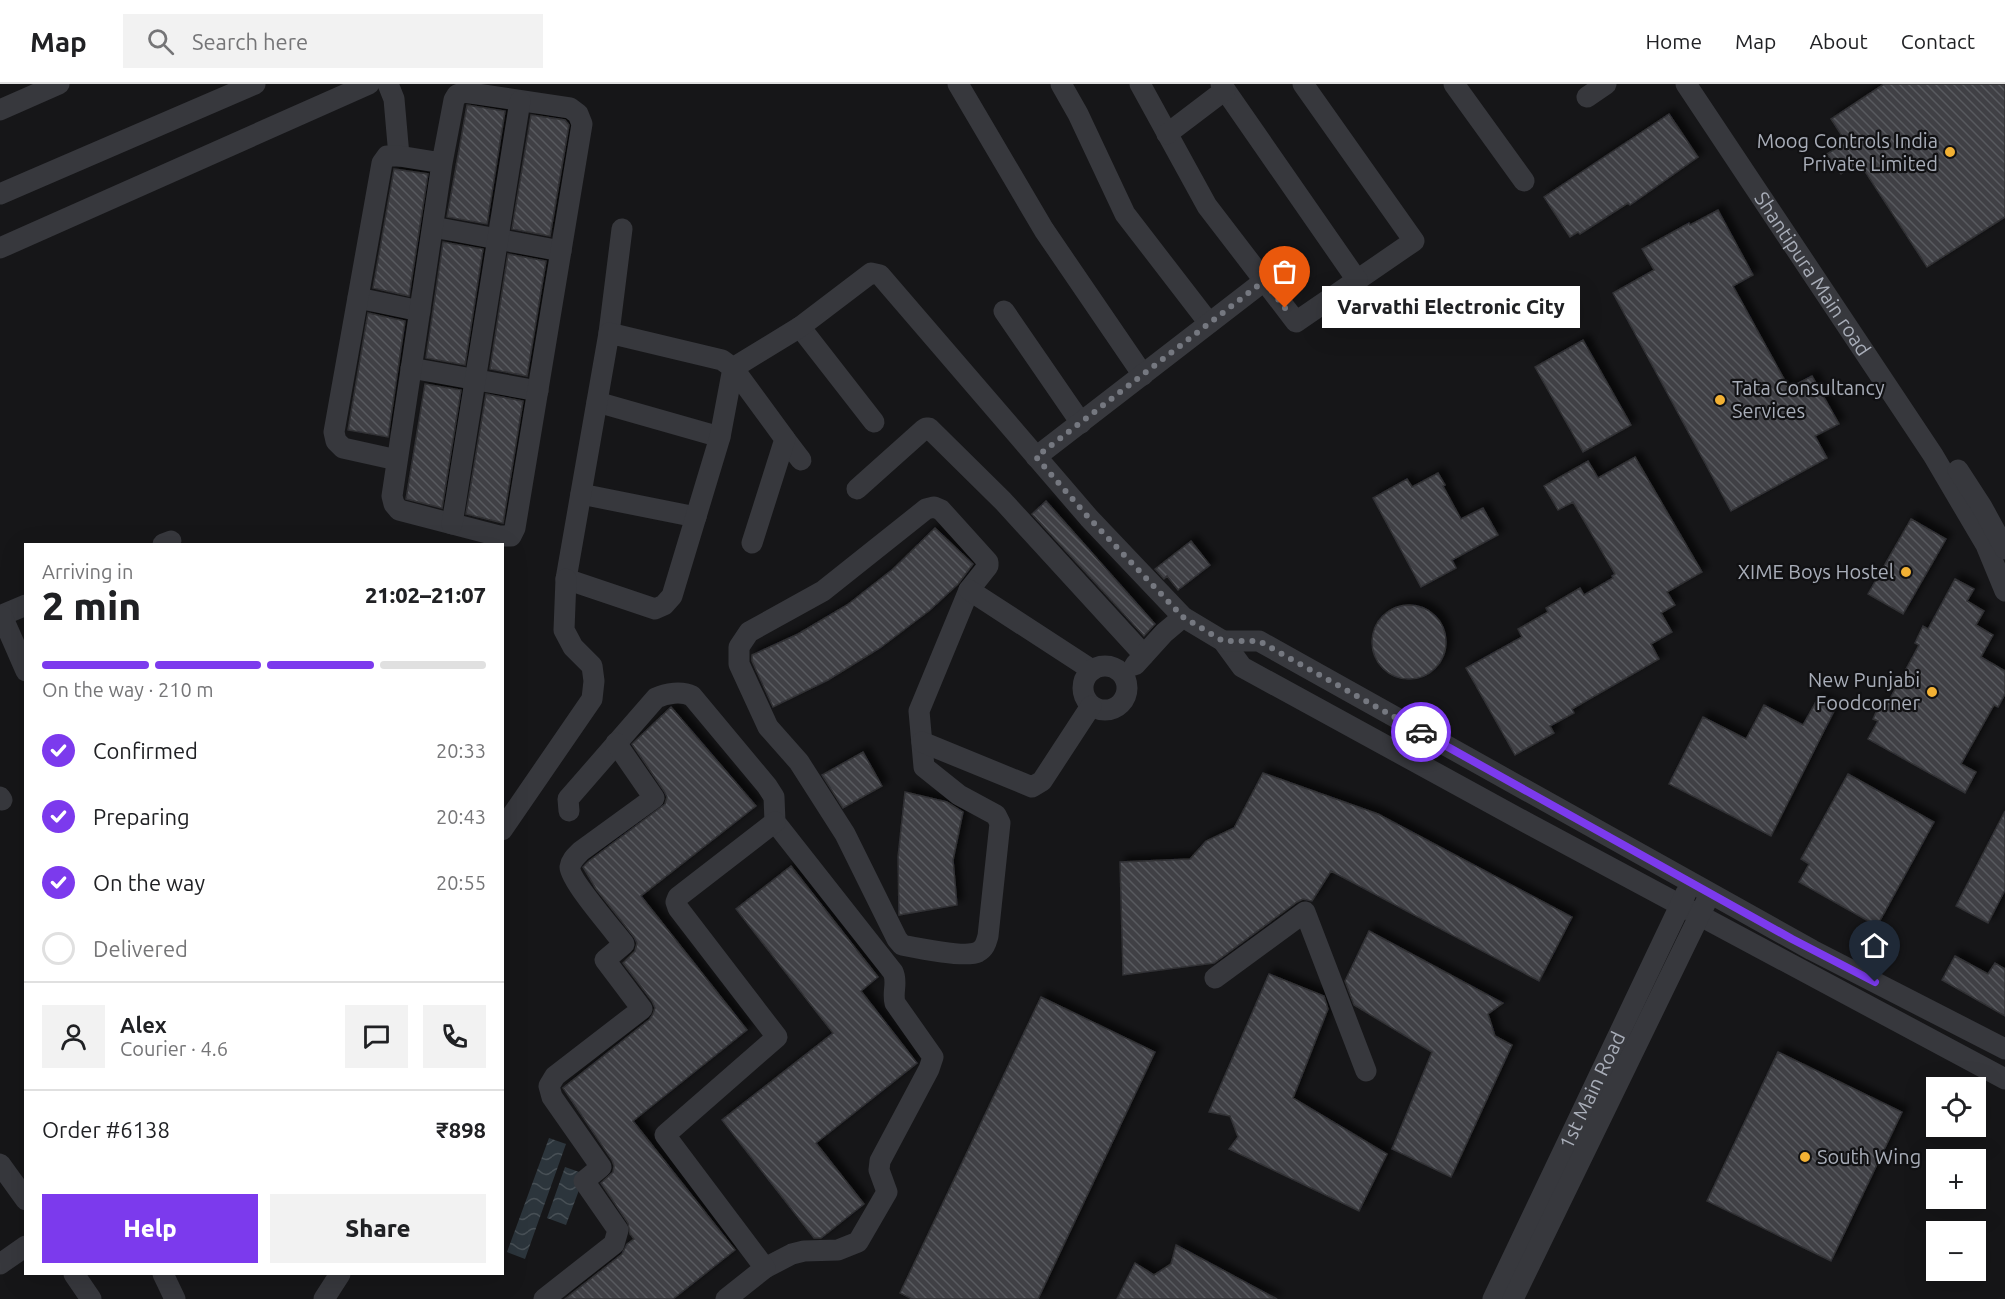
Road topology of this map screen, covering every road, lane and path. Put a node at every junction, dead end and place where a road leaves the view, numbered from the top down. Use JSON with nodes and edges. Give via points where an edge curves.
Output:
{"nodes":[{"id":1,"x":59,"y":84,"type":"edge"},
{"id":2,"x":255,"y":84,"type":"edge"},
{"id":3,"x":369,"y":84,"type":"edge"},
{"id":4,"x":388,"y":84,"type":"edge"},
{"id":5,"x":958,"y":84,"type":"edge"},
{"id":6,"x":1061,"y":84,"type":"edge"},
{"id":7,"x":1140,"y":84,"type":"edge"},
{"id":8,"x":1303,"y":84,"type":"edge"},
{"id":9,"x":1454,"y":84,"type":"edge"},
{"id":10,"x":1606,"y":84,"type":"edge"},
{"id":11,"x":1686,"y":84,"type":"edge"},
{"id":12,"x":1701,"y":84,"type":"edge"},
{"id":13,"x":1223,"y":87,"type":"edge"},
{"id":14,"x":1587,"y":97,"type":"dead end"},
{"id":15,"x":520,"y":101,"type":"junction"},
{"id":16,"x":0,"y":110,"type":"edge"},
{"id":17,"x":1167,"y":134,"type":"junction"},
{"id":18,"x":399,"y":156,"type":"junction"},
{"id":19,"x":442,"y":163,"type":"junction"},
{"id":20,"x":1524,"y":181,"type":"dead end"},
{"id":21,"x":0,"y":194,"type":"edge"},
{"id":22,"x":433,"y":227,"type":"junction"},
{"id":23,"x":622,"y":229,"type":"dead end"},
{"id":24,"x":498,"y":239,"type":"junction"},
{"id":25,"x":0,"y":248,"type":"edge"},
{"id":26,"x":561,"y":251,"type":"junction"},
{"id":27,"x":1357,"y":280,"type":"junction"},
{"id":28,"x":1264,"y":281,"type":"junction"},
{"id":29,"x":358,"y":298,"type":"junction"},
{"id":30,"x":420,"y":311,"type":"junction"},
{"id":31,"x":1004,"y":311,"type":"dead end"},
{"id":32,"x":1209,"y":323,"type":"junction"},
{"id":33,"x":800,"y":327,"type":"junction"},
{"id":34,"x":609,"y":333,"type":"junction"},
{"id":35,"x":411,"y":368,"type":"junction"},
{"id":36,"x":733,"y":368,"type":"junction"},
{"id":37,"x":1143,"y":375,"type":"junction"},
{"id":38,"x":475,"y":380,"type":"junction"},
{"id":39,"x":538,"y":391,"type":"junction"},
{"id":40,"x":597,"y":402,"type":"junction"},
{"id":41,"x":874,"y":422,"type":"dead end"},
{"id":42,"x":1081,"y":423,"type":"junction"},
{"id":43,"x":720,"y":437,"type":"junction"},
{"id":44,"x":785,"y":439,"type":"junction"},
{"id":45,"x":1036,"y":457,"type":"junction"},
{"id":46,"x":397,"y":460,"type":"junction"},
{"id":47,"x":801,"y":460,"type":"dead end"},
{"id":48,"x":857,"y":489,"type":"dead end"},
{"id":49,"x":580,"y":494,"type":"junction"},
{"id":50,"x":696,"y":517,"type":"junction"},
{"id":51,"x":452,"y":524,"type":"junction"},
{"id":52,"x":752,"y":543,"type":"dead end"},
{"id":53,"x":2005,"y":549,"type":"edge"},
{"id":54,"x":566,"y":579,"type":"junction"},
{"id":55,"x":969,"y":590,"type":"junction"},
{"id":56,"x":2005,"y":591,"type":"edge"},
{"id":57,"x":24,"y":606,"type":"edge"},
{"id":58,"x":1,"y":616,"type":"edge"},
{"id":59,"x":1183,"y":617,"type":"junction"},
{"id":60,"x":1223,"y":641,"type":"junction"},
{"id":61,"x":1144,"y":655,"type":"junction"},
{"id":62,"x":24,"y":667,"type":"edge"},
{"id":63,"x":1092,"y":670,"type":"junction"},
{"id":64,"x":1124,"y":676,"type":"junction"},
{"id":65,"x":1092,"y":706,"type":"junction"},
{"id":66,"x":922,"y":742,"type":"junction"},
{"id":67,"x":616,"y":744,"type":"junction"},
{"id":68,"x":569,"y":811,"type":"dead end"},
{"id":69,"x":775,"y":822,"type":"junction"},
{"id":70,"x":504,"y":827,"type":"edge"},
{"id":71,"x":1691,"y":882,"type":"junction"},
{"id":72,"x":1710,"y":894,"type":"junction"},
{"id":73,"x":1680,"y":904,"type":"junction"},
{"id":74,"x":1700,"y":915,"type":"junction"},
{"id":75,"x":1215,"y":978,"type":"dead end"},
{"id":76,"x":2005,"y":1049,"type":"edge"},
{"id":77,"x":1366,"y":1071,"type":"dead end"},
{"id":78,"x":2005,"y":1079,"type":"edge"},
{"id":79,"x":0,"y":1164,"type":"edge"},
{"id":80,"x":24,"y":1197,"type":"edge"},
{"id":81,"x":24,"y":1247,"type":"edge"},
{"id":82,"x":0,"y":1264,"type":"edge"},
{"id":83,"x":765,"y":1268,"type":"junction"},
{"id":84,"x":75,"y":1275,"type":"edge"},
{"id":85,"x":163,"y":1275,"type":"edge"},
{"id":86,"x":339,"y":1275,"type":"edge"},
{"id":87,"x":91,"y":1299,"type":"edge"},
{"id":88,"x":175,"y":1299,"type":"edge"},
{"id":89,"x":324,"y":1299,"type":"edge"},
{"id":90,"x":544,"y":1299,"type":"edge"},
{"id":91,"x":726,"y":1299,"type":"edge"},
{"id":92,"x":1493,"y":1299,"type":"edge"},
{"id":93,"x":1514,"y":1299,"type":"edge"}],
"edges":[{"from":1,"to":16,"type":"street"},
{"from":2,"to":21,"type":"street"},
{"from":3,"to":25,"type":"street"},
{"from":4,"to":18,"type":"street","via":[[394,99]]},
{"from":5,"to":37,"type":"street","via":[[1044,230]]},
{"from":6,"to":32,"type":"street","via":[[1125,214]]},
{"from":7,"to":17,"type":"street"},
{"from":8,"to":27,"type":"street","via":[[1413,241]]},
{"from":9,"to":20,"type":"street"},
{"from":10,"to":14,"type":"street"},
{"from":11,"to":56,"type":"street","name":"Shantipura Main road","via":[[1933,455],[1986,545]]},
{"from":12,"to":53,"type":"street","name":"Shantipura Main road","via":[[1938,438]]},
{"from":13,"to":17,"type":"street"},
{"from":13,"to":27,"type":"street"},
{"from":15,"to":19,"type":"street","via":[[457,95]]},
{"from":15,"to":24,"type":"street"},
{"from":15,"to":26,"type":"street","via":[[570,108],[582,124]]},
{"from":17,"to":28,"type":"street","via":[[1207,206]]},
{"from":18,"to":19,"type":"street"},
{"from":18,"to":29,"type":"street","via":[[387,156],[382,163]]},
{"from":19,"to":22,"type":"street"},
{"from":22,"to":24,"type":"street"},
{"from":22,"to":30,"type":"street"},
{"from":23,"to":34,"type":"street"},
{"from":24,"to":26,"type":"street"},
{"from":24,"to":38,"type":"street"},
{"from":26,"to":39,"type":"street"},
{"from":27,"to":28,"type":"street","via":[[1296,322]]},
{"from":28,"to":32,"type":"street"},
{"from":29,"to":30,"type":"street"},
{"from":29,"to":46,"type":"street","via":[[334,432],[336,441],[343,448]]},
{"from":30,"to":35,"type":"street"},
{"from":31,"to":42,"type":"street"},
{"from":32,"to":37,"type":"street"},
{"from":33,"to":36,"type":"street"},
{"from":33,"to":41,"type":"street"},
{"from":33,"to":45,"type":"street","via":[[871,273],[879,275]]},
{"from":34,"to":36,"type":"street","via":[[722,360]]},
{"from":34,"to":40,"type":"street"},
{"from":35,"to":38,"type":"street"},
{"from":35,"to":46,"type":"street"},
{"from":36,"to":43,"type":"street"},
{"from":36,"to":44,"type":"street"},
{"from":37,"to":42,"type":"street"},
{"from":38,"to":39,"type":"street"},
{"from":38,"to":51,"type":"street"},
{"from":39,"to":51,"type":"street","via":[[511,536]]},
{"from":40,"to":43,"type":"street"},
{"from":40,"to":49,"type":"street"},
{"from":42,"to":45,"type":"street"},
{"from":43,"to":50,"type":"street"},
{"from":44,"to":47,"type":"street"},
{"from":44,"to":52,"type":"street"},
{"from":45,"to":59,"type":"street"},
{"from":46,"to":51,"type":"street","via":[[392,496],[399,510]]},
{"from":48,"to":61,"type":"street","via":[[929,428],[1004,501]]},
{"from":49,"to":50,"type":"street"},
{"from":49,"to":54,"type":"street"},
{"from":50,"to":54,"type":"street","via":[[672,596],[655,609]]},
{"from":54,"to":70,"type":"street","via":[[564,630],[573,647],[592,666],[592,699]]},
{"from":55,"to":63,"type":"street"},
{"from":55,"to":66,"type":"street","via":[[919,711]]},
{"from":55,"to":66,"type":"street","via":[[988,566],[987,558],[941,510],[926,509],[823,591],[749,632],[739,647],[739,664],[768,727],[799,762],[845,834],[897,939],[902,945],[967,954],[978,952],[986,945],[988,936],[1000,823],[996,815],[959,795],[924,766]]},
{"from":57,"to":58,"type":"street"},
{"from":58,"to":62,"type":"street"},
{"from":59,"to":60,"type":"street"},
{"from":59,"to":61,"type":"street"},
{"from":60,"to":71,"type":"street","via":[[1259,641]]},
{"from":60,"to":73,"type":"street","via":[[1242,667],[1261,678]]},
{"from":61,"to":64,"type":"street"},
{"from":63,"to":64,"type":"street","via":[[1106,665]]},
{"from":63,"to":65,"type":"street","via":[[1086,675],[1083,689]]},
{"from":64,"to":65,"type":"street","via":[[1127,691],[1121,704],[1108,710]]},
{"from":65,"to":66,"type":"street","via":[[1042,781],[1032,787]]},
{"from":67,"to":68,"type":"street","via":[[568,799]]},
{"from":67,"to":69,"type":"street","via":[[656,698],[686,693],[767,786],[774,797]]},
{"from":67,"to":90,"type":"street","via":[[654,798],[581,852],[570,868],[624,944],[605,960],[642,1009],[555,1076],[549,1086],[552,1097],[601,1167],[584,1181],[618,1230],[614,1244]]},
{"from":69,"to":83,"type":"street","via":[[893,972],[895,1003],[933,1057],[880,1161],[886,1192],[858,1242],[838,1250],[792,1254]]},
{"from":69,"to":83,"type":"street","via":[[676,902],[777,1037],[666,1135]]},
{"from":71,"to":72,"type":"street"},
{"from":71,"to":73,"type":"street","name":"1st Main Road"},
{"from":72,"to":74,"type":"street","name":"1st Main Road"},
{"from":72,"to":76,"type":"street"},
{"from":73,"to":74,"type":"street"},
{"from":73,"to":92,"type":"street","name":"1st Main Road"},
{"from":74,"to":78,"type":"street"},
{"from":74,"to":93,"type":"street","name":"1st Main Road"},
{"from":75,"to":77,"type":"street","via":[[1305,912]]},
{"from":79,"to":80,"type":"street"},
{"from":81,"to":82,"type":"street"},
{"from":83,"to":91,"type":"street"},
{"from":84,"to":87,"type":"street"},
{"from":85,"to":88,"type":"street"},
{"from":86,"to":89,"type":"street"}]}
